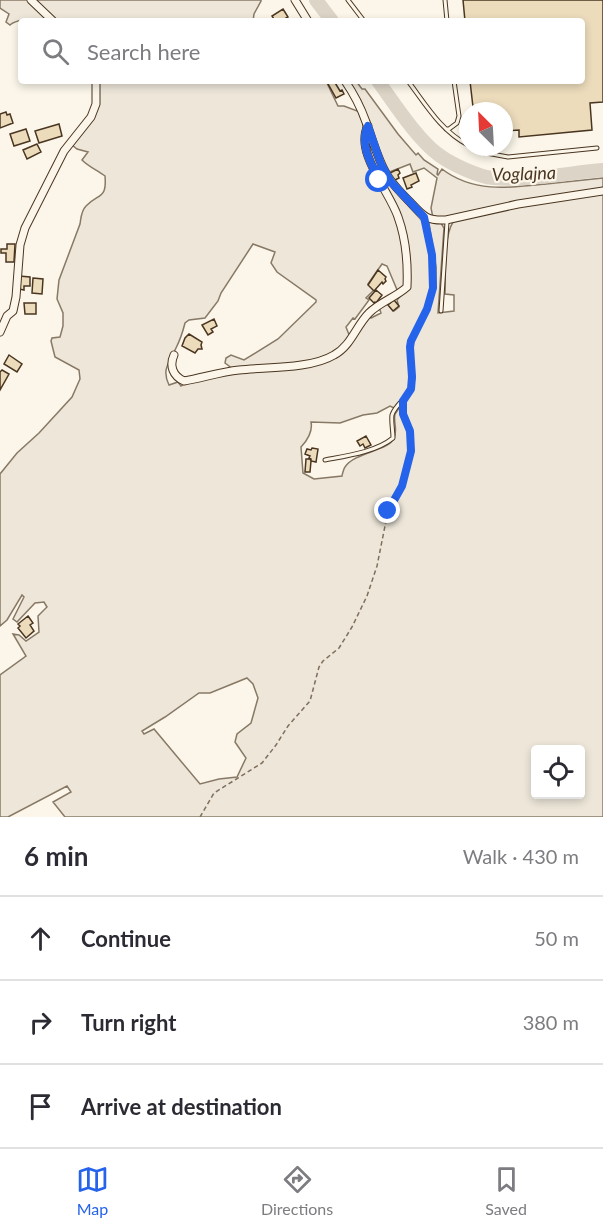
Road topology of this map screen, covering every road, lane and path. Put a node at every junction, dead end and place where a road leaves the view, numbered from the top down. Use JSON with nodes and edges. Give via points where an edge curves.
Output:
{"nodes":[{"id":1,"x":31,"y":0,"type":"edge"},
{"id":2,"x":295,"y":0,"type":"edge"},
{"id":3,"x":348,"y":0,"type":"edge"},
{"id":4,"x":445,"y":0,"type":"edge"},
{"id":5,"x":50,"y":18,"type":"edge"},
{"id":6,"x":306,"y":18,"type":"edge"},
{"id":7,"x":362,"y":18,"type":"edge"},
{"id":8,"x":447,"y":18,"type":"edge"},
{"id":9,"x":96,"y":84,"type":"edge"},
{"id":10,"x":347,"y":84,"type":"edge"},
{"id":11,"x":410,"y":84,"type":"edge"},
{"id":12,"x":454,"y":84,"type":"edge"},
{"id":13,"x":368,"y":126,"type":"junction"},
{"id":14,"x":444,"y":129,"type":"junction"},
{"id":15,"x":459,"y":141,"type":"edge"},
{"id":16,"x":597,"y":148,"type":"dead end"},
{"id":17,"x":502,"y":156,"type":"edge"},
{"id":18,"x":603,"y":191,"type":"edge"},
{"id":19,"x":424,"y":217,"type":"junction"},
{"id":20,"x":447,"y":220,"type":"junction"},
{"id":21,"x":441,"y":311,"type":"dead end"},
{"id":22,"x":0,"y":332,"type":"edge"},
{"id":23,"x":174,"y":356,"type":"dead end"},
{"id":24,"x":403,"y":401,"type":"junction"},
{"id":25,"x":325,"y":460,"type":"dead end"},
{"id":26,"x":200,"y":817,"type":"edge"}],
"edges":[{"from":1,"to":5,"type":"street"},
{"from":2,"to":6,"type":"street"},
{"from":3,"to":7,"type":"lane"},
{"from":4,"to":8,"type":"lane"},
{"from":9,"to":22,"type":"street","via":[[91,117],[64,151],[25,228],[13,311]]},
{"from":10,"to":13,"type":"street"},
{"from":11,"to":14,"type":"lane"},
{"from":12,"to":14,"type":"lane","via":[[459,116],[454,126]]},
{"from":13,"to":19,"type":"street","via":[[391,182]]},
{"from":13,"to":23,"type":"street","via":[[364,138],[370,161],[398,215],[404,237],[407,287],[378,305],[345,347],[326,359],[184,381],[171,367]]},
{"from":14,"to":15,"type":"lane"},
{"from":16,"to":17,"type":"lane"},
{"from":18,"to":20,"type":"street"},
{"from":19,"to":20,"type":"street"},
{"from":19,"to":24,"type":"lane","via":[[432,255],[433,288],[411,341],[411,389]]},
{"from":20,"to":21,"type":"lane"},
{"from":24,"to":25,"type":"lane","via":[[393,412],[393,438],[387,443]]},
{"from":24,"to":26,"type":"path","via":[[411,451],[402,486],[388,511],[367,596],[352,627],[339,648],[319,667],[310,701],[262,763],[214,793]]}]}
